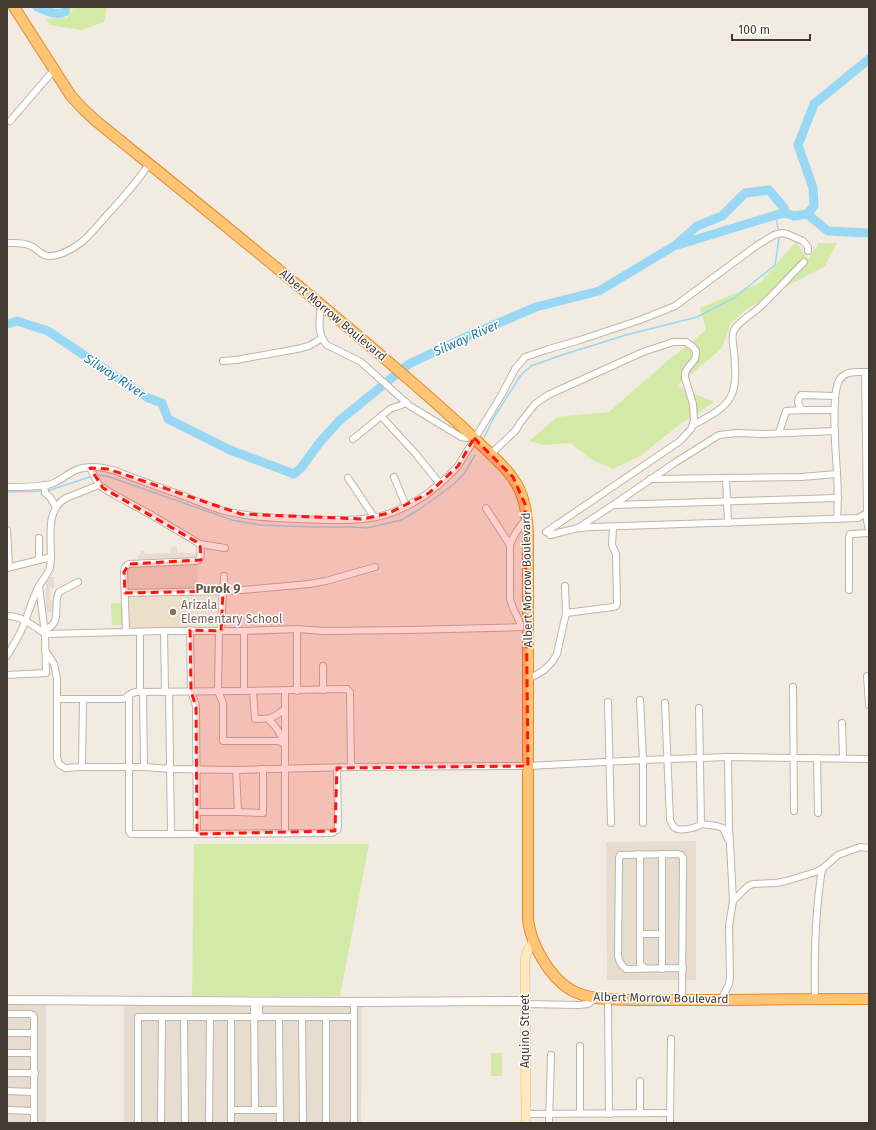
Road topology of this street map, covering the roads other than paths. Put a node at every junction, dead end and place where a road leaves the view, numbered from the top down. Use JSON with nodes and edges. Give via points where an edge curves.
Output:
{"nodes":[{"id":1,"x":14,"y":7,"type":"edge"},
{"id":2,"x":54,"y":70,"type":"junction"},
{"id":3,"x":10,"y":121,"type":"dead end"},
{"id":4,"x":150,"y":164,"type":"junction"},
{"id":5,"x":7,"y":243,"type":"edge"},
{"id":6,"x":808,"y":251,"type":"dead end"},
{"id":7,"x":804,"y":262,"type":"dead end"},
{"id":8,"x":321,"y":304,"type":"junction"},
{"id":9,"x":322,"y":338,"type":"junction"},
{"id":10,"x":223,"y":361,"type":"dead end"},
{"id":11,"x":867,"y":372,"type":"edge"},
{"id":12,"x":834,"y":396,"type":"junction"},
{"id":13,"x":404,"y":401,"type":"junction"},
{"id":14,"x":802,"y":410,"type":"junction"},
{"id":15,"x":834,"y":410,"type":"junction"},
{"id":16,"x":382,"y":416,"type":"junction"},
{"id":17,"x":693,"y":425,"type":"junction"},
{"id":18,"x":835,"y":431,"type":"junction"},
{"id":19,"x":780,"y":433,"type":"junction"},
{"id":20,"x":474,"y":437,"type":"junction"},
{"id":21,"x":353,"y":439,"type":"dead end"},
{"id":22,"x":491,"y":454,"type":"junction"},
{"id":23,"x":93,"y":473,"type":"junction"},
{"id":24,"x":837,"y":474,"type":"junction"},
{"id":25,"x":394,"y":477,"type":"dead end"},
{"id":26,"x":348,"y":478,"type":"dead end"},
{"id":27,"x":726,"y":478,"type":"junction"},
{"id":28,"x":650,"y":479,"type":"junction"},
{"id":29,"x":440,"y":484,"type":"junction"},
{"id":30,"x":99,"y":485,"type":"junction"},
{"id":31,"x":7,"y":487,"type":"edge"},
{"id":32,"x":44,"y":489,"type":"junction"},
{"id":33,"x":838,"y":498,"type":"junction"},
{"id":34,"x":620,"y":500,"type":"junction"},
{"id":35,"x":868,"y":500,"type":"edge"},
{"id":36,"x":727,"y":501,"type":"junction"},
{"id":37,"x":626,"y":504,"type":"junction"},
{"id":38,"x":613,"y":505,"type":"junction"},
{"id":39,"x":406,"y":506,"type":"junction"},
{"id":40,"x":56,"y":507,"type":"junction"},
{"id":41,"x":486,"y":508,"type":"dead end"},
{"id":42,"x":867,"y":513,"type":"junction"},
{"id":43,"x":374,"y":517,"type":"junction"},
{"id":44,"x":527,"y":518,"type":"junction"},
{"id":45,"x":858,"y":518,"type":"junction"},
{"id":46,"x":837,"y":519,"type":"junction"},
{"id":47,"x":867,"y":521,"type":"junction"},
{"id":48,"x":728,"y":523,"type":"junction"},
{"id":49,"x":613,"y":527,"type":"junction"},
{"id":50,"x":578,"y":528,"type":"junction"},
{"id":51,"x":869,"y":529,"type":"edge"},
{"id":52,"x":7,"y":530,"type":"edge"},
{"id":53,"x":869,"y":533,"type":"edge"},
{"id":54,"x":39,"y":538,"type":"dead end"},
{"id":55,"x":200,"y":544,"type":"junction"},
{"id":56,"x":510,"y":545,"type":"junction"},
{"id":57,"x":226,"y":548,"type":"dead end"},
{"id":58,"x":51,"y":557,"type":"junction"},
{"id":59,"x":39,"y":560,"type":"junction"},
{"id":60,"x":375,"y":567,"type":"dead end"},
{"id":61,"x":8,"y":568,"type":"edge"},
{"id":62,"x":224,"y":576,"type":"dead end"},
{"id":63,"x":78,"y":582,"type":"dead end"},
{"id":64,"x":40,"y":586,"type":"junction"},
{"id":65,"x":565,"y":586,"type":"dead end"},
{"id":66,"x":849,"y":590,"type":"dead end"},
{"id":67,"x":223,"y":591,"type":"junction"},
{"id":68,"x":125,"y":593,"type":"junction"},
{"id":69,"x":28,"y":613,"type":"junction"},
{"id":70,"x":566,"y":613,"type":"junction"},
{"id":71,"x":7,"y":616,"type":"edge"},
{"id":72,"x":25,"y":621,"type":"junction"},
{"id":73,"x":32,"y":625,"type":"junction"},
{"id":74,"x":525,"y":627,"type":"junction"},
{"id":75,"x":297,"y":629,"type":"junction"},
{"id":76,"x":21,"y":630,"type":"junction"},
{"id":77,"x":190,"y":630,"type":"junction"},
{"id":78,"x":164,"y":631,"type":"junction"},
{"id":79,"x":220,"y":631,"type":"junction"},
{"id":80,"x":244,"y":631,"type":"junction"},
{"id":81,"x":44,"y":632,"type":"junction"},
{"id":82,"x":126,"y":632,"type":"junction"},
{"id":83,"x":140,"y":632,"type":"junction"},
{"id":84,"x":45,"y":650,"type":"junction"},
{"id":85,"x":7,"y":656,"type":"edge"},
{"id":86,"x":323,"y":666,"type":"dead end"},
{"id":87,"x":7,"y":675,"type":"edge"},
{"id":88,"x":867,"y":676,"type":"dead end"},
{"id":89,"x":528,"y":678,"type":"junction"},
{"id":90,"x":793,"y":687,"type":"dead end"},
{"id":91,"x":297,"y":690,"type":"junction"},
{"id":92,"x":323,"y":690,"type":"junction"},
{"id":93,"x":191,"y":691,"type":"junction"},
{"id":94,"x":218,"y":691,"type":"junction"},
{"id":95,"x":244,"y":691,"type":"junction"},
{"id":96,"x":253,"y":691,"type":"junction"},
{"id":97,"x":285,"y":691,"type":"junction"},
{"id":98,"x":141,"y":692,"type":"junction"},
{"id":99,"x":167,"y":692,"type":"junction"},
{"id":100,"x":128,"y":695,"type":"junction"},
{"id":101,"x":58,"y":699,"type":"junction"},
{"id":102,"x":82,"y":700,"type":"junction"},
{"id":103,"x":640,"y":700,"type":"dead end"},
{"id":104,"x":608,"y":702,"type":"dead end"},
{"id":105,"x":665,"y":703,"type":"dead end"},
{"id":106,"x":869,"y":705,"type":"edge"},
{"id":107,"x":699,"y":708,"type":"dead end"},
{"id":108,"x":285,"y":709,"type":"junction"},
{"id":109,"x":268,"y":719,"type":"junction"},
{"id":110,"x":842,"y":723,"type":"dead end"},
{"id":111,"x":285,"y":744,"type":"junction"},
{"id":112,"x":728,"y":757,"type":"junction"},
{"id":113,"x":794,"y":757,"type":"junction"},
{"id":114,"x":700,"y":758,"type":"junction"},
{"id":115,"x":817,"y":758,"type":"junction"},
{"id":116,"x":843,"y":758,"type":"junction"},
{"id":117,"x":668,"y":759,"type":"junction"},
{"id":118,"x":869,"y":759,"type":"edge"},
{"id":119,"x":643,"y":760,"type":"junction"},
{"id":120,"x":610,"y":761,"type":"junction"},
{"id":121,"x":528,"y":766,"type":"junction"},
{"id":122,"x":82,"y":767,"type":"junction"},
{"id":123,"x":144,"y":767,"type":"junction"},
{"id":124,"x":352,"y":767,"type":"junction"},
{"id":125,"x":129,"y":768,"type":"junction"},
{"id":126,"x":285,"y":768,"type":"junction"},
{"id":127,"x":337,"y":768,"type":"junction"},
{"id":128,"x":171,"y":769,"type":"junction"},
{"id":129,"x":197,"y":769,"type":"junction"},
{"id":130,"x":263,"y":769,"type":"junction"},
{"id":131,"x":236,"y":770,"type":"junction"},
{"id":132,"x":794,"y":811,"type":"dead end"},
{"id":133,"x":197,"y":812,"type":"junction"},
{"id":134,"x":238,"y":812,"type":"junction"},
{"id":135,"x":818,"y":813,"type":"dead end"},
{"id":136,"x":610,"y":822,"type":"dead end"},
{"id":137,"x":643,"y":823,"type":"dead end"},
{"id":138,"x":701,"y":824,"type":"junction"},
{"id":139,"x":285,"y":833,"type":"junction"},
{"id":140,"x":171,"y":834,"type":"junction"},
{"id":141,"x":197,"y":834,"type":"junction"},
{"id":142,"x":730,"y":844,"type":"junction"},
{"id":143,"x":869,"y":848,"type":"edge"},
{"id":144,"x":640,"y":854,"type":"junction"},
{"id":145,"x":662,"y":854,"type":"junction"},
{"id":146,"x":822,"y":869,"type":"junction"},
{"id":147,"x":733,"y":901,"type":"junction"},
{"id":148,"x":640,"y":934,"type":"junction"},
{"id":149,"x":661,"y":934,"type":"junction"},
{"id":150,"x":534,"y":942,"type":"junction"},
{"id":151,"x":645,"y":968,"type":"junction"},
{"id":152,"x":683,"y":968,"type":"junction"},
{"id":153,"x":662,"y":969,"type":"junction"},
{"id":154,"x":596,"y":998,"type":"junction"},
{"id":155,"x":608,"y":999,"type":"junction"},
{"id":156,"x":7,"y":1000,"type":"edge"},
{"id":157,"x":682,"y":1000,"type":"junction"},
{"id":158,"x":721,"y":1000,"type":"junction"},
{"id":159,"x":814,"y":1000,"type":"junction"},
{"id":160,"x":869,"y":1000,"type":"edge"},
{"id":161,"x":256,"y":1001,"type":"junction"},
{"id":162,"x":354,"y":1002,"type":"junction"},
{"id":163,"x":525,"y":1002,"type":"junction"},
{"id":164,"x":7,"y":1014,"type":"edge"},
{"id":165,"x":162,"y":1017,"type":"junction"},
{"id":166,"x":184,"y":1017,"type":"junction"},
{"id":167,"x":210,"y":1017,"type":"junction"},
{"id":168,"x":231,"y":1017,"type":"junction"},
{"id":169,"x":256,"y":1017,"type":"junction"},
{"id":170,"x":279,"y":1017,"type":"junction"},
{"id":171,"x":302,"y":1017,"type":"junction"},
{"id":172,"x":326,"y":1017,"type":"junction"},
{"id":173,"x":354,"y":1017,"type":"junction"},
{"id":174,"x":7,"y":1033,"type":"edge"},
{"id":175,"x":34,"y":1033,"type":"junction"},
{"id":176,"x":671,"y":1039,"type":"dead end"},
{"id":177,"x":580,"y":1046,"type":"dead end"},
{"id":178,"x":34,"y":1052,"type":"junction"},
{"id":179,"x":7,"y":1053,"type":"edge"},
{"id":180,"x":551,"y":1055,"type":"dead end"},
{"id":181,"x":7,"y":1073,"type":"edge"},
{"id":182,"x":35,"y":1073,"type":"junction"},
{"id":183,"x":640,"y":1081,"type":"dead end"},
{"id":184,"x":7,"y":1091,"type":"edge"},
{"id":185,"x":34,"y":1092,"type":"junction"},
{"id":186,"x":7,"y":1110,"type":"edge"},
{"id":187,"x":231,"y":1110,"type":"junction"},
{"id":188,"x":255,"y":1110,"type":"junction"},
{"id":189,"x":280,"y":1110,"type":"junction"},
{"id":190,"x":34,"y":1111,"type":"junction"},
{"id":191,"x":580,"y":1113,"type":"junction"},
{"id":192,"x":640,"y":1113,"type":"junction"},
{"id":193,"x":670,"y":1113,"type":"junction"},
{"id":194,"x":549,"y":1114,"type":"junction"},
{"id":195,"x":609,"y":1114,"type":"junction"},
{"id":196,"x":526,"y":1119,"type":"edge"},
{"id":197,"x":34,"y":1123,"type":"edge"},
{"id":198,"x":138,"y":1123,"type":"edge"},
{"id":199,"x":161,"y":1123,"type":"edge"},
{"id":200,"x":185,"y":1123,"type":"edge"},
{"id":201,"x":208,"y":1123,"type":"edge"},
{"id":202,"x":231,"y":1123,"type":"edge"},
{"id":203,"x":280,"y":1123,"type":"edge"},
{"id":204,"x":303,"y":1123,"type":"edge"},
{"id":205,"x":326,"y":1123,"type":"edge"},
{"id":206,"x":354,"y":1123,"type":"edge"},
{"id":207,"x":549,"y":1123,"type":"edge"},
{"id":208,"x":670,"y":1123,"type":"edge"}],
"edges":[{"from":1,"to":2,"type":"highway","name":"Albert Morrow Boulevard"},
{"from":2,"to":3,"type":"street"},
{"from":2,"to":4,"type":"highway","name":"Albert Morrow Boulevard","via":[[83,109]]},
{"from":4,"to":5,"type":"street","via":[[129,192],[99,224],[82,241],[62,254],[47,256],[31,245]]},
{"from":4,"to":8,"type":"highway","name":"Albert Morrow Boulevard"},
{"from":6,"to":20,"type":"street","via":[[803,241],[787,234],[774,235],[675,306],[525,357]]},
{"from":7,"to":17,"type":"street","via":[[762,306],[736,328],[732,336],[736,377],[731,398],[719,410]]},
{"from":8,"to":9,"type":"street","via":[[319,327]]},
{"from":8,"to":20,"type":"highway","name":"Albert Morrow Boulevard"},
{"from":9,"to":10,"type":"street","via":[[309,346],[297,349]]},
{"from":9,"to":13,"type":"street","via":[[331,347],[356,358]]},
{"from":11,"to":12,"type":"street","via":[[851,372],[843,376],[837,384]]},
{"from":11,"to":35,"type":"street"},
{"from":12,"to":14,"type":"street","via":[[801,395],[798,403]]},
{"from":12,"to":15,"type":"street"},
{"from":13,"to":16,"type":"street"},
{"from":13,"to":20,"type":"street","via":[[461,438]]},
{"from":14,"to":15,"type":"street"},
{"from":14,"to":19,"type":"street","via":[[786,412]]},
{"from":15,"to":18,"type":"street"},
{"from":16,"to":21,"type":"street"},
{"from":16,"to":29,"type":"street"},
{"from":17,"to":22,"type":"street","via":[[693,409],[685,373],[695,359],[696,350],[686,342],[673,342],[643,352],[541,399],[516,430]]},
{"from":17,"to":50,"type":"street","via":[[680,442],[548,534]]},
{"from":18,"to":19,"type":"street"},
{"from":18,"to":24,"type":"street"},
{"from":19,"to":28,"type":"street","via":[[718,435]]},
{"from":20,"to":22,"type":"highway","name":"Albert Morrow Boulevard"},
{"from":20,"to":29,"type":"street","via":[[458,466]]},
{"from":22,"to":44,"type":"highway","name":"Albert Morrow Boulevard","via":[[513,477],[525,504]]},
{"from":23,"to":30,"type":"street"},
{"from":23,"to":32,"type":"street","via":[[75,471]]},
{"from":23,"to":43,"type":"street","via":[[108,469],[220,509],[264,518],[320,520]]},
{"from":24,"to":27,"type":"street"},
{"from":24,"to":33,"type":"street"},
{"from":25,"to":39,"type":"street"},
{"from":26,"to":43,"type":"street"},
{"from":27,"to":28,"type":"street"},
{"from":27,"to":36,"type":"street"},
{"from":28,"to":34,"type":"street"},
{"from":29,"to":39,"type":"street"},
{"from":30,"to":40,"type":"street","via":[[66,498]]},
{"from":30,"to":55,"type":"street"},
{"from":31,"to":32,"type":"street"},
{"from":32,"to":40,"type":"street"},
{"from":33,"to":36,"type":"street"},
{"from":33,"to":46,"type":"street"},
{"from":34,"to":37,"type":"street"},
{"from":34,"to":38,"type":"street"},
{"from":35,"to":42,"type":"street"},
{"from":36,"to":37,"type":"street"},
{"from":36,"to":48,"type":"street"},
{"from":37,"to":38,"type":"street"},
{"from":38,"to":50,"type":"street"},
{"from":39,"to":43,"type":"street"},
{"from":40,"to":58,"type":"street","via":[[51,520]]},
{"from":41,"to":56,"type":"street"},
{"from":42,"to":45,"type":"street"},
{"from":42,"to":47,"type":"street"},
{"from":44,"to":56,"type":"street"},
{"from":44,"to":74,"type":"highway","name":"Albert Morrow Boulevard"},
{"from":45,"to":46,"type":"street"},
{"from":45,"to":47,"type":"street"},
{"from":46,"to":48,"type":"street"},
{"from":47,"to":51,"type":"street"},
{"from":48,"to":49,"type":"street"},
{"from":49,"to":50,"type":"street"},
{"from":49,"to":70,"type":"street","via":[[616,606]]},
{"from":52,"to":61,"type":"street"},
{"from":53,"to":66,"type":"street","via":[[850,534]]},
{"from":54,"to":59,"type":"street"},
{"from":55,"to":57,"type":"street"},
{"from":55,"to":68,"type":"street","via":[[201,557],[197,561],[126,566]]},
{"from":56,"to":74,"type":"street","via":[[510,599]]},
{"from":58,"to":59,"type":"street"},
{"from":58,"to":64,"type":"street","via":[[49,570]]},
{"from":59,"to":61,"type":"street"},
{"from":60,"to":67,"type":"street","via":[[309,584]]},
{"from":62,"to":67,"type":"street"},
{"from":63,"to":81,"type":"street","via":[[59,592],[56,621]]},
{"from":64,"to":69,"type":"street"},
{"from":64,"to":81,"type":"street"},
{"from":65,"to":70,"type":"street"},
{"from":67,"to":68,"type":"street"},
{"from":67,"to":79,"type":"street"},
{"from":68,"to":82,"type":"street"},
{"from":69,"to":72,"type":"street"},
{"from":69,"to":73,"type":"street"},
{"from":70,"to":89,"type":"street","via":[[558,654],[544,670]]},
{"from":71,"to":72,"type":"street"},
{"from":72,"to":73,"type":"street"},
{"from":72,"to":76,"type":"street"},
{"from":73,"to":76,"type":"street"},
{"from":73,"to":81,"type":"street"},
{"from":74,"to":75,"type":"street","via":[[324,631]]},
{"from":74,"to":89,"type":"highway","name":"Albert Morrow Boulevard"},
{"from":75,"to":80,"type":"street"},
{"from":75,"to":91,"type":"street"},
{"from":76,"to":85,"type":"street"},
{"from":77,"to":78,"type":"street"},
{"from":77,"to":79,"type":"street"},
{"from":77,"to":93,"type":"street"},
{"from":78,"to":83,"type":"street"},
{"from":78,"to":99,"type":"street"},
{"from":79,"to":80,"type":"street"},
{"from":79,"to":94,"type":"street"},
{"from":80,"to":95,"type":"street"},
{"from":81,"to":82,"type":"street"},
{"from":81,"to":84,"type":"street"},
{"from":82,"to":83,"type":"street"},
{"from":83,"to":98,"type":"street"},
{"from":84,"to":87,"type":"street","via":[[46,673]]},
{"from":84,"to":101,"type":"street","via":[[54,664]]},
{"from":86,"to":92,"type":"street"},
{"from":88,"to":106,"type":"street"},
{"from":89,"to":121,"type":"highway","name":"Albert Morrow Boulevard"},
{"from":90,"to":113,"type":"street"},
{"from":91,"to":92,"type":"street"},
{"from":91,"to":97,"type":"street"},
{"from":92,"to":124,"type":"street","via":[[344,688],[350,692]]},
{"from":93,"to":94,"type":"street"},
{"from":93,"to":99,"type":"street"},
{"from":93,"to":129,"type":"street","via":[[196,704]]},
{"from":94,"to":95,"type":"street"},
{"from":94,"to":111,"type":"street","via":[[223,702],[223,740],[279,741]]},
{"from":95,"to":96,"type":"street"},
{"from":96,"to":97,"type":"street"},
{"from":96,"to":109,"type":"street","via":[[254,719]]},
{"from":97,"to":108,"type":"street"},
{"from":98,"to":99,"type":"street"},
{"from":98,"to":100,"type":"street"},
{"from":98,"to":123,"type":"street"},
{"from":99,"to":128,"type":"street"},
{"from":100,"to":102,"type":"street","via":[[122,699]]},
{"from":100,"to":125,"type":"street"},
{"from":101,"to":102,"type":"street"},
{"from":101,"to":122,"type":"street","via":[[58,762],[65,768]]},
{"from":102,"to":122,"type":"street"},
{"from":103,"to":119,"type":"street"},
{"from":104,"to":120,"type":"street"},
{"from":105,"to":117,"type":"street"},
{"from":107,"to":114,"type":"street"},
{"from":108,"to":109,"type":"street"},
{"from":108,"to":111,"type":"street"},
{"from":109,"to":111,"type":"street","via":[[275,725]]},
{"from":110,"to":116,"type":"street"},
{"from":111,"to":126,"type":"street"},
{"from":112,"to":113,"type":"street"},
{"from":112,"to":114,"type":"street"},
{"from":112,"to":142,"type":"street"},
{"from":113,"to":115,"type":"street"},
{"from":113,"to":132,"type":"street"},
{"from":114,"to":117,"type":"street"},
{"from":114,"to":138,"type":"street"},
{"from":115,"to":116,"type":"street"},
{"from":115,"to":135,"type":"street"},
{"from":116,"to":118,"type":"street"},
{"from":117,"to":119,"type":"street"},
{"from":117,"to":138,"type":"street","via":[[670,820],[673,827],[687,829]]},
{"from":119,"to":120,"type":"street"},
{"from":119,"to":137,"type":"street"},
{"from":120,"to":121,"type":"street"},
{"from":120,"to":136,"type":"street"},
{"from":121,"to":124,"type":"street"},
{"from":121,"to":150,"type":"highway","name":"Albert Morrow Boulevard","via":[[528,920]]},
{"from":122,"to":125,"type":"street"},
{"from":123,"to":125,"type":"street"},
{"from":123,"to":128,"type":"street"},
{"from":124,"to":127,"type":"street"},
{"from":125,"to":140,"type":"street","via":[[129,834]]},
{"from":126,"to":127,"type":"street"},
{"from":126,"to":130,"type":"street"},
{"from":126,"to":139,"type":"street"},
{"from":127,"to":139,"type":"street","via":[[337,830],[332,833]]},
{"from":128,"to":129,"type":"street"},
{"from":128,"to":140,"type":"street"},
{"from":129,"to":131,"type":"street"},
{"from":129,"to":133,"type":"street"},
{"from":130,"to":131,"type":"street"},
{"from":130,"to":134,"type":"street","via":[[263,812]]},
{"from":131,"to":134,"type":"street"},
{"from":133,"to":134,"type":"street"},
{"from":133,"to":141,"type":"street"},
{"from":138,"to":142,"type":"street","via":[[721,826]]},
{"from":139,"to":141,"type":"street"},
{"from":140,"to":141,"type":"street"},
{"from":142,"to":147,"type":"street"},
{"from":143,"to":146,"type":"street","via":[[860,847],[838,855]]},
{"from":144,"to":145,"type":"street"},
{"from":144,"to":148,"type":"street"},
{"from":144,"to":151,"type":"street","via":[[619,856],[618,956],[619,962],[626,968]]},
{"from":145,"to":149,"type":"street"},
{"from":145,"to":152,"type":"street","via":[[678,854],[683,858]]},
{"from":146,"to":147,"type":"street","via":[[786,881],[753,884]]},
{"from":146,"to":159,"type":"street","via":[[815,931]]},
{"from":147,"to":158,"type":"street","via":[[729,926],[730,978]]},
{"from":148,"to":149,"type":"street"},
{"from":148,"to":151,"type":"street","via":[[640,964]]},
{"from":149,"to":153,"type":"street"},
{"from":150,"to":154,"type":"highway","name":"Albert Morrow Boulevard","via":[[548,967],[563,985]]},
{"from":150,"to":163,"type":"main road","name":"Aquino Street","via":[[527,951],[525,961]]},
{"from":151,"to":153,"type":"street"},
{"from":152,"to":153,"type":"street"},
{"from":152,"to":157,"type":"street"},
{"from":154,"to":155,"type":"highway","name":"Albert Morrow Boulevard"},
{"from":154,"to":163,"type":"street","via":[[588,1004],[579,1005]]},
{"from":155,"to":157,"type":"highway","name":"Albert Morrow Boulevard"},
{"from":155,"to":195,"type":"street"},
{"from":156,"to":161,"type":"street"},
{"from":157,"to":158,"type":"highway","name":"Albert Morrow Boulevard"},
{"from":158,"to":159,"type":"highway","name":"Albert Morrow Boulevard"},
{"from":159,"to":160,"type":"highway","name":"Albert Morrow Boulevard"},
{"from":161,"to":162,"type":"street"},
{"from":161,"to":169,"type":"street"},
{"from":162,"to":163,"type":"street"},
{"from":162,"to":173,"type":"street"},
{"from":163,"to":196,"type":"main road","name":"Aquino Street"},
{"from":164,"to":175,"type":"street","via":[[33,1015]]},
{"from":165,"to":166,"type":"street"},
{"from":165,"to":198,"type":"street","via":[[138,1017]]},
{"from":165,"to":199,"type":"street"},
{"from":166,"to":167,"type":"street"},
{"from":166,"to":200,"type":"street"},
{"from":167,"to":168,"type":"street"},
{"from":167,"to":201,"type":"street"},
{"from":168,"to":169,"type":"street"},
{"from":168,"to":187,"type":"street"},
{"from":169,"to":170,"type":"street"},
{"from":169,"to":188,"type":"street"},
{"from":170,"to":171,"type":"street"},
{"from":170,"to":189,"type":"street"},
{"from":171,"to":172,"type":"street"},
{"from":171,"to":204,"type":"street"},
{"from":172,"to":173,"type":"street"},
{"from":172,"to":205,"type":"street"},
{"from":173,"to":206,"type":"street"},
{"from":174,"to":175,"type":"street"},
{"from":175,"to":178,"type":"street"},
{"from":176,"to":193,"type":"street"},
{"from":177,"to":191,"type":"street"},
{"from":178,"to":179,"type":"street"},
{"from":178,"to":182,"type":"street"},
{"from":180,"to":194,"type":"street"},
{"from":181,"to":182,"type":"street"},
{"from":182,"to":185,"type":"street"},
{"from":183,"to":192,"type":"street"},
{"from":184,"to":185,"type":"street"},
{"from":185,"to":190,"type":"street"},
{"from":186,"to":190,"type":"street"},
{"from":187,"to":188,"type":"street"},
{"from":187,"to":202,"type":"street"},
{"from":188,"to":189,"type":"street"},
{"from":189,"to":203,"type":"street"},
{"from":190,"to":197,"type":"street"},
{"from":191,"to":194,"type":"street"},
{"from":191,"to":195,"type":"street"},
{"from":192,"to":193,"type":"street"},
{"from":192,"to":195,"type":"street"},
{"from":193,"to":208,"type":"street"},
{"from":194,"to":196,"type":"street"},
{"from":194,"to":207,"type":"street"}]}
